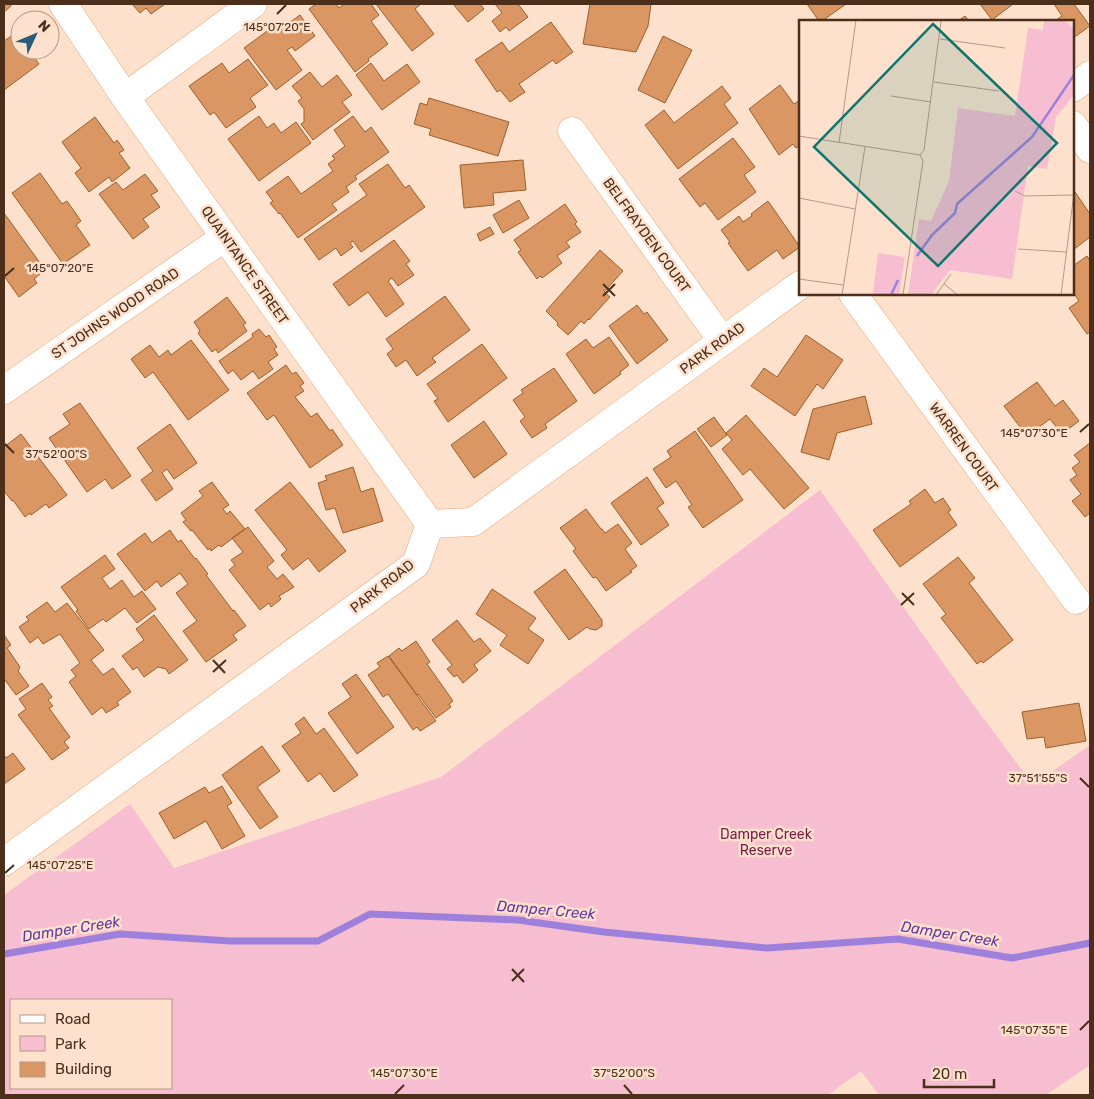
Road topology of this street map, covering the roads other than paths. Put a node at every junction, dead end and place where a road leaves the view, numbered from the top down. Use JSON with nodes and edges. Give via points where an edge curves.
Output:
{"nodes":[{"id":1,"x":63,"y":4,"type":"edge"},
{"id":2,"x":253,"y":4,"type":"edge"},
{"id":3,"x":1090,"y":75,"type":"edge"},
{"id":4,"x":1074,"y":87,"type":"edge"},
{"id":5,"x":125,"y":97,"type":"junction"},
{"id":6,"x":1074,"y":126,"type":"edge"},
{"id":7,"x":572,"y":131,"type":"dead end"},
{"id":8,"x":1090,"y":149,"type":"edge"},
{"id":9,"x":225,"y":237,"type":"junction"},
{"id":10,"x":799,"y":286,"type":"edge"},
{"id":11,"x":854,"y":295,"type":"edge"},
{"id":12,"x":722,"y":340,"type":"junction"},
{"id":13,"x":4,"y":390,"type":"edge"},
{"id":14,"x":430,"y":524,"type":"junction"},
{"id":15,"x":1076,"y":600,"type":"dead end"},
{"id":16,"x":4,"y":862,"type":"edge"}],
"edges":[{"from":1,"to":5,"type":"street","name":"QUAINTANCE STREET"},
{"from":2,"to":5,"type":"street"},
{"from":3,"to":4,"type":"street"},
{"from":5,"to":9,"type":"street","name":"QUAINTANCE STREET"},
{"from":6,"to":8,"type":"street"},
{"from":7,"to":12,"type":"street","name":"BELFRAYDEN COURT"},
{"from":9,"to":13,"type":"street","name":"ST JOHNS WOOD ROAD"},
{"from":9,"to":14,"type":"street","name":"QUAINTANCE STREET"},
{"from":10,"to":12,"type":"street","name":"PARK ROAD"},
{"from":11,"to":15,"type":"street","name":"WARREN COURT"},
{"from":12,"to":14,"type":"street","name":"PARK ROAD","via":[[473,522]]},
{"from":14,"to":16,"type":"street","name":"PARK ROAD","via":[[416,564]]}]}
